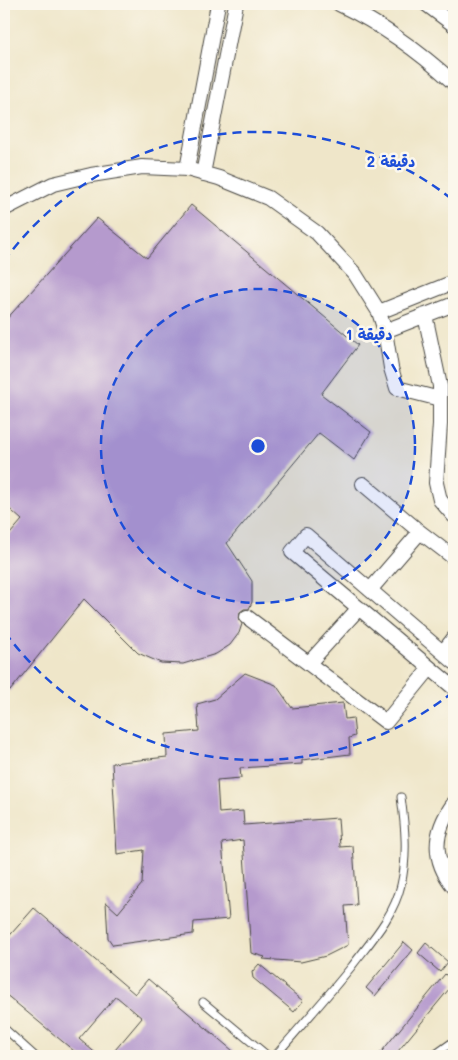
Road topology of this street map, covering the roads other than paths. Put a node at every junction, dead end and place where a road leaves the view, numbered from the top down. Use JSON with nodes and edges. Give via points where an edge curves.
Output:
{"nodes":[{"id":1,"x":218,"y":4,"type":"edge"},
{"id":2,"x":236,"y":4,"type":"edge"},
{"id":3,"x":339,"y":4,"type":"edge"},
{"id":4,"x":426,"y":4,"type":"edge"},
{"id":5,"x":454,"y":25,"type":"edge"},
{"id":6,"x":454,"y":83,"type":"edge"},
{"id":7,"x":187,"y":170,"type":"junction"},
{"id":8,"x":203,"y":174,"type":"junction"},
{"id":9,"x":4,"y":209,"type":"edge"},
{"id":10,"x":454,"y":282,"type":"edge"},
{"id":11,"x":454,"y":304,"type":"edge"},
{"id":12,"x":379,"y":312,"type":"junction"},
{"id":13,"x":425,"y":315,"type":"junction"},
{"id":14,"x":385,"y":331,"type":"junction"},
{"id":15,"x":440,"y":399,"type":"junction"},
{"id":16,"x":363,"y":484,"type":"dead end"},
{"id":17,"x":454,"y":516,"type":"edge"},
{"id":18,"x":420,"y":532,"type":"junction"},
{"id":19,"x":454,"y":558,"type":"edge"},
{"id":20,"x":370,"y":590,"type":"junction"},
{"id":21,"x":359,"y":608,"type":"junction"},
{"id":22,"x":247,"y":617,"type":"dead end"},
{"id":23,"x":454,"y":638,"type":"edge"},
{"id":24,"x":443,"y":652,"type":"junction"},
{"id":25,"x":454,"y":662,"type":"edge"},
{"id":26,"x":309,"y":664,"type":"junction"},
{"id":27,"x":430,"y":668,"type":"junction"},
{"id":28,"x":454,"y":688,"type":"edge"},
{"id":29,"x":401,"y":797,"type":"dead end"},
{"id":30,"x":454,"y":803,"type":"edge"},
{"id":31,"x":454,"y":887,"type":"edge"},
{"id":32,"x":204,"y":1002,"type":"dead end"},
{"id":33,"x":4,"y":1028,"type":"edge"},
{"id":34,"x":454,"y":1041,"type":"edge"},
{"id":35,"x":35,"y":1056,"type":"edge"},
{"id":36,"x":268,"y":1056,"type":"edge"},
{"id":37,"x":276,"y":1056,"type":"edge"},
{"id":38,"x":433,"y":1056,"type":"edge"}],
"edges":[{"from":1,"to":7,"type":"street"},
{"from":2,"to":8,"type":"street"},
{"from":3,"to":6,"type":"street","via":[[362,15],[423,56]]},
{"from":4,"to":5,"type":"street"},
{"from":7,"to":8,"type":"street"},
{"from":7,"to":9,"type":"street","via":[[142,167],[90,175],[53,184]]},
{"from":8,"to":12,"type":"street","via":[[268,198],[317,233],[355,274]]},
{"from":10,"to":12,"type":"street"},
{"from":11,"to":13,"type":"street"},
{"from":12,"to":14,"type":"street"},
{"from":13,"to":14,"type":"street"},
{"from":13,"to":15,"type":"street"},
{"from":14,"to":15,"type":"street","via":[[397,388]]},
{"from":15,"to":17,"type":"street","via":[[436,483],[440,500]]},
{"from":16,"to":18,"type":"street"},
{"from":18,"to":19,"type":"street"},
{"from":18,"to":20,"type":"street"},
{"from":20,"to":21,"type":"street","via":[[306,535],[292,552]]},
{"from":20,"to":24,"type":"street"},
{"from":21,"to":26,"type":"street"},
{"from":21,"to":27,"type":"street"},
{"from":22,"to":26,"type":"street"},
{"from":23,"to":24,"type":"street"},
{"from":24,"to":25,"type":"street"},
{"from":26,"to":27,"type":"street","via":[[386,722]]},
{"from":27,"to":28,"type":"street"},
{"from":29,"to":37,"type":"lane","via":[[405,859],[394,906],[330,994]]},
{"from":30,"to":31,"type":"street","via":[[437,837],[438,857],[445,876]]},
{"from":32,"to":36,"type":"lane"},
{"from":33,"to":35,"type":"lane"},
{"from":34,"to":38,"type":"lane"}]}
